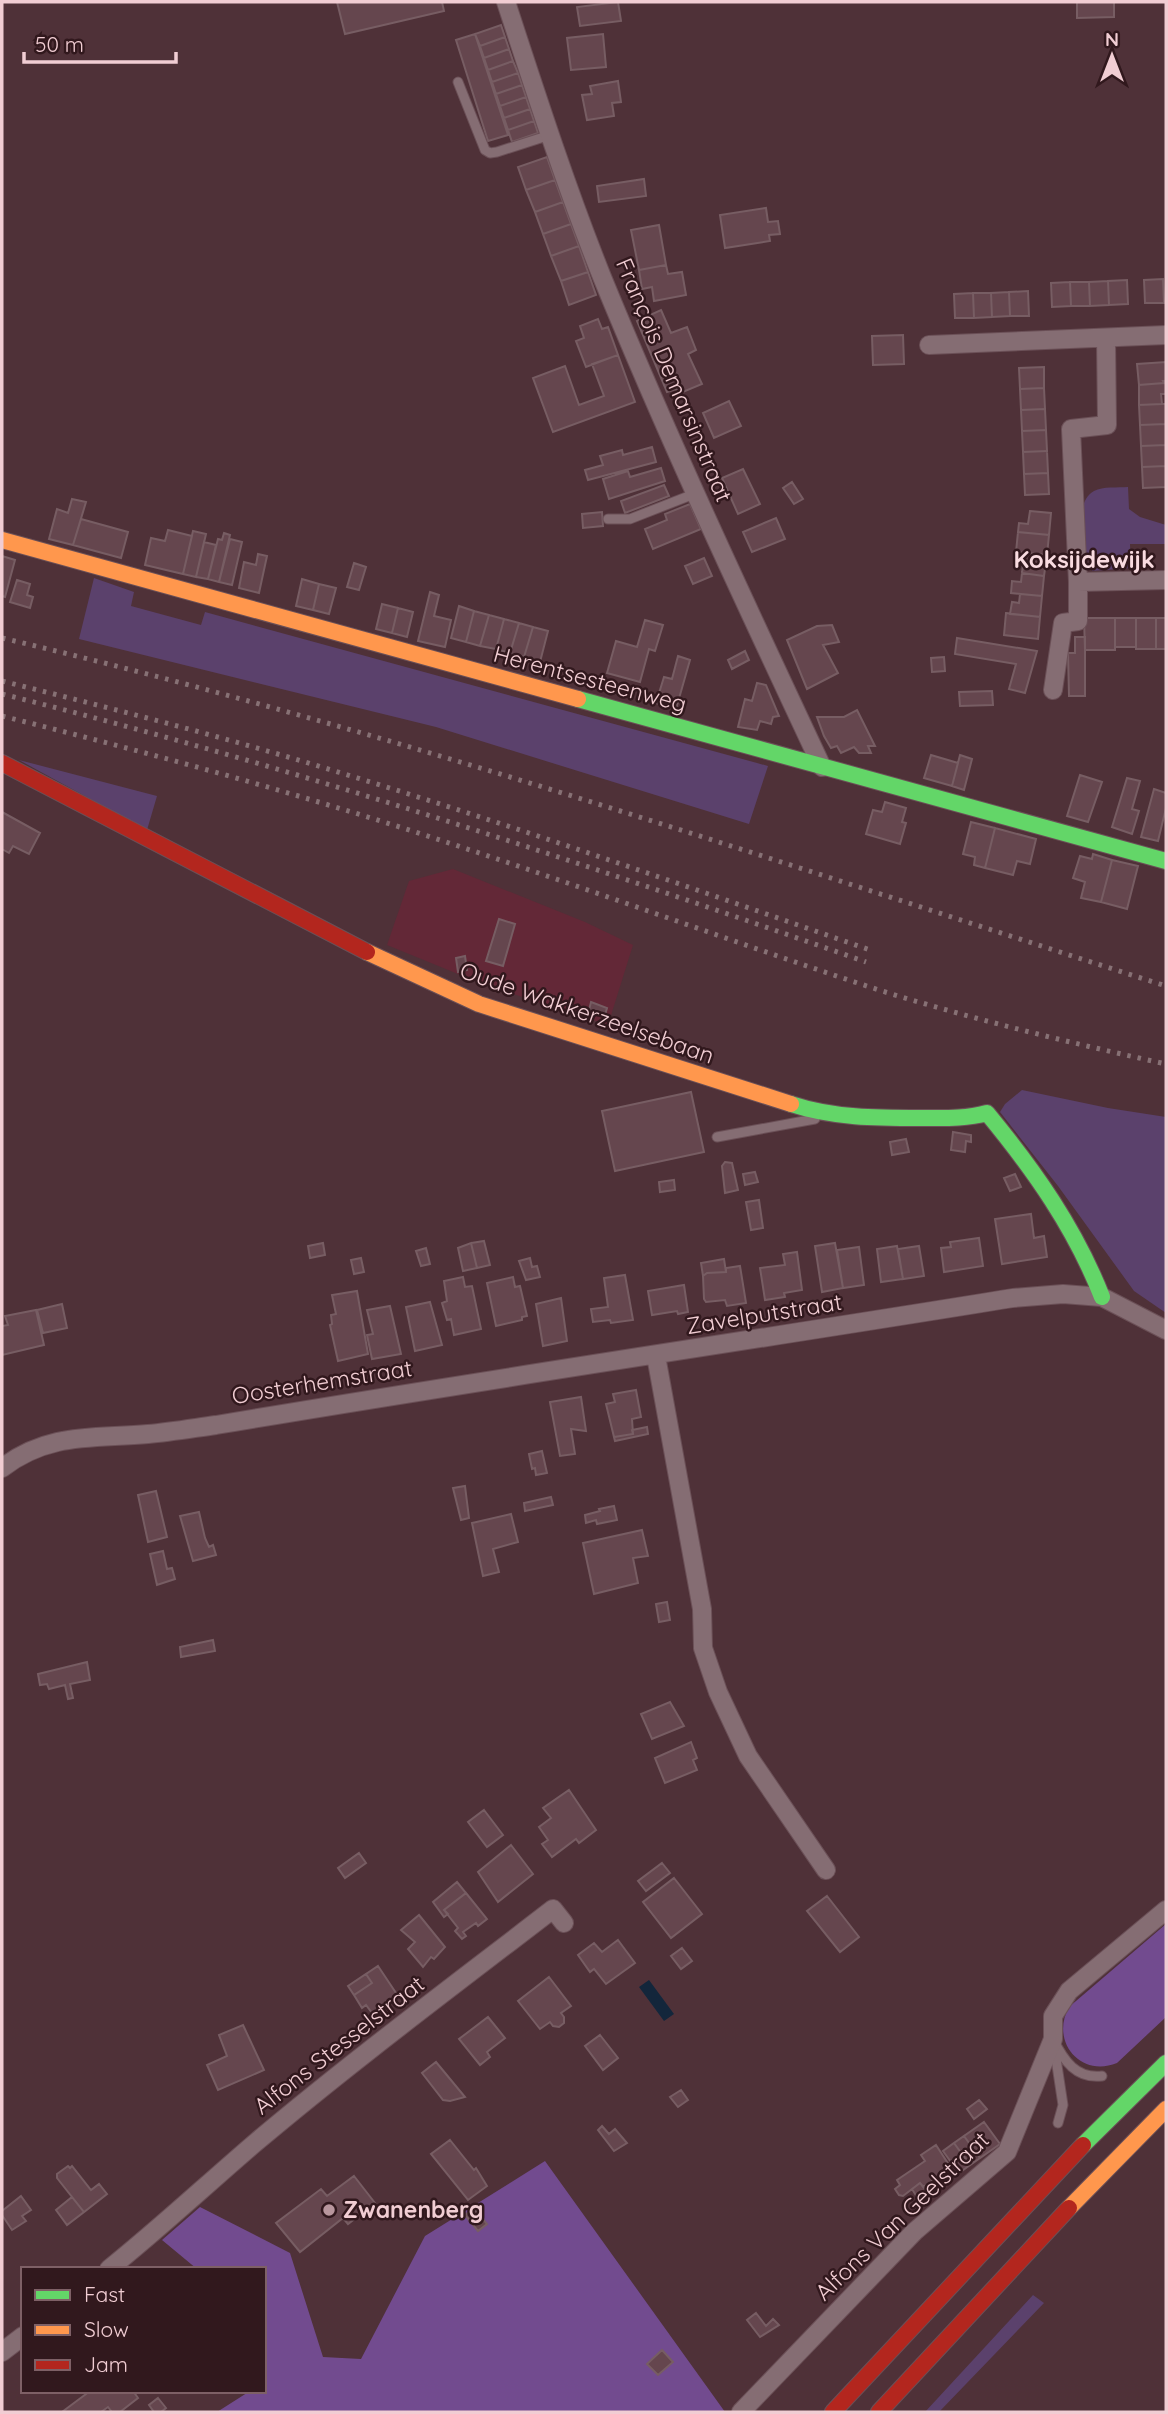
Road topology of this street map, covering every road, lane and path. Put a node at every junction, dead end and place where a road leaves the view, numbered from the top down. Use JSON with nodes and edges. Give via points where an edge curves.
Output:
{"nodes":[{"id":1,"x":506,"y":2,"type":"edge"},
{"id":2,"x":458,"y":82,"type":"dead end"},
{"id":3,"x":550,"y":135,"type":"junction"},
{"id":4,"x":1166,"y":335,"type":"edge"},
{"id":5,"x":1106,"y":338,"type":"junction"},
{"id":6,"x":929,"y":345,"type":"dead end"},
{"id":7,"x":694,"y":494,"type":"junction"},
{"id":8,"x":608,"y":519,"type":"dead end"},
{"id":9,"x":2,"y":540,"type":"edge"},
{"id":10,"x":1166,"y":580,"type":"edge"},
{"id":11,"x":1078,"y":582,"type":"junction"},
{"id":12,"x":1054,"y":690,"type":"dead end"},
{"id":13,"x":2,"y":763,"type":"edge"},
{"id":14,"x":822,"y":767,"type":"junction"},
{"id":15,"x":1166,"y":861,"type":"edge"},
{"id":16,"x":836,"y":1116,"type":"junction"},
{"id":17,"x":717,"y":1137,"type":"dead end"},
{"id":18,"x":1102,"y":1297,"type":"junction"},
{"id":19,"x":1166,"y":1329,"type":"edge"},
{"id":20,"x":656,"y":1356,"type":"junction"},
{"id":21,"x":2,"y":1468,"type":"edge"},
{"id":22,"x":826,"y":1870,"type":"dead end"},
{"id":23,"x":1166,"y":1910,"type":"edge"},
{"id":24,"x":564,"y":1923,"type":"dead end"},
{"id":25,"x":1053,"y":2039,"type":"junction"},
{"id":26,"x":1166,"y":2063,"type":"edge"},
{"id":27,"x":1102,"y":2076,"type":"dead end"},
{"id":28,"x":1166,"y":2109,"type":"edge"},
{"id":29,"x":1058,"y":2123,"type":"dead end"},
{"id":30,"x":112,"y":2267,"type":"edge"},
{"id":31,"x":21,"y":2338,"type":"edge"},
{"id":32,"x":2,"y":2352,"type":"edge"},
{"id":33,"x":741,"y":2412,"type":"edge"},
{"id":34,"x":832,"y":2412,"type":"edge"},
{"id":35,"x":879,"y":2412,"type":"edge"}],
"edges":[{"from":1,"to":3,"type":"street","name":"François Demarsinstraat"},
{"from":2,"to":3,"type":"lane","via":[[485,150],[497,152]]},
{"from":3,"to":7,"type":"street","name":"François Demarsinstraat","via":[[602,276]]},
{"from":4,"to":5,"type":"street"},
{"from":5,"to":6,"type":"street"},
{"from":5,"to":11,"type":"street","via":[[1107,425],[1071,429]]},
{"from":7,"to":8,"type":"lane","via":[[630,519]]},
{"from":7,"to":14,"type":"street","name":"François Demarsinstraat"},
{"from":9,"to":14,"type":"main road","name":"Herentsesteenweg"},
{"from":10,"to":11,"type":"street"},
{"from":11,"to":12,"type":"street","via":[[1078,621],[1063,623]]},
{"from":13,"to":16,"type":"main road","name":"Oude Wakkerzeelsebaan","via":[[407,972],[479,1004]]},
{"from":14,"to":15,"type":"main road","name":"Herentsesteenweg"},
{"from":16,"to":17,"type":"lane"},
{"from":16,"to":18,"type":"main road","name":"Oude Wakkerzeelsebaan","via":[[971,1118],[987,1113],[1047,1193],[1091,1266]]},
{"from":18,"to":19,"type":"street","name":"Zavelputstraat"},
{"from":18,"to":20,"type":"street","name":"Zavelputstraat","via":[[1013,1298]]},
{"from":20,"to":21,"type":"street","name":"Oosterhemstraat","via":[[199,1428],[92,1435],[34,1450]]},
{"from":20,"to":22,"type":"street","via":[[702,1609],[703,1647],[748,1756]]},
{"from":23,"to":25,"type":"street","name":"Alfons Van Geelstraat","via":[[1069,1991],[1053,2015]]},
{"from":24,"to":30,"type":"street","name":"Alfons Stesselstraat","via":[[553,1909],[265,2135]]},
{"from":25,"to":27,"type":"lane","via":[[1078,2072],[1090,2078]]},
{"from":25,"to":29,"type":"lane","via":[[1063,2105]]},
{"from":25,"to":33,"type":"street","name":"Alfons Van Geelstraat","via":[[1007,2152],[914,2232]]},
{"from":26,"to":34,"type":"main road","via":[[1066,2162]]},
{"from":28,"to":35,"type":"main road"},
{"from":31,"to":32,"type":"street"}]}
